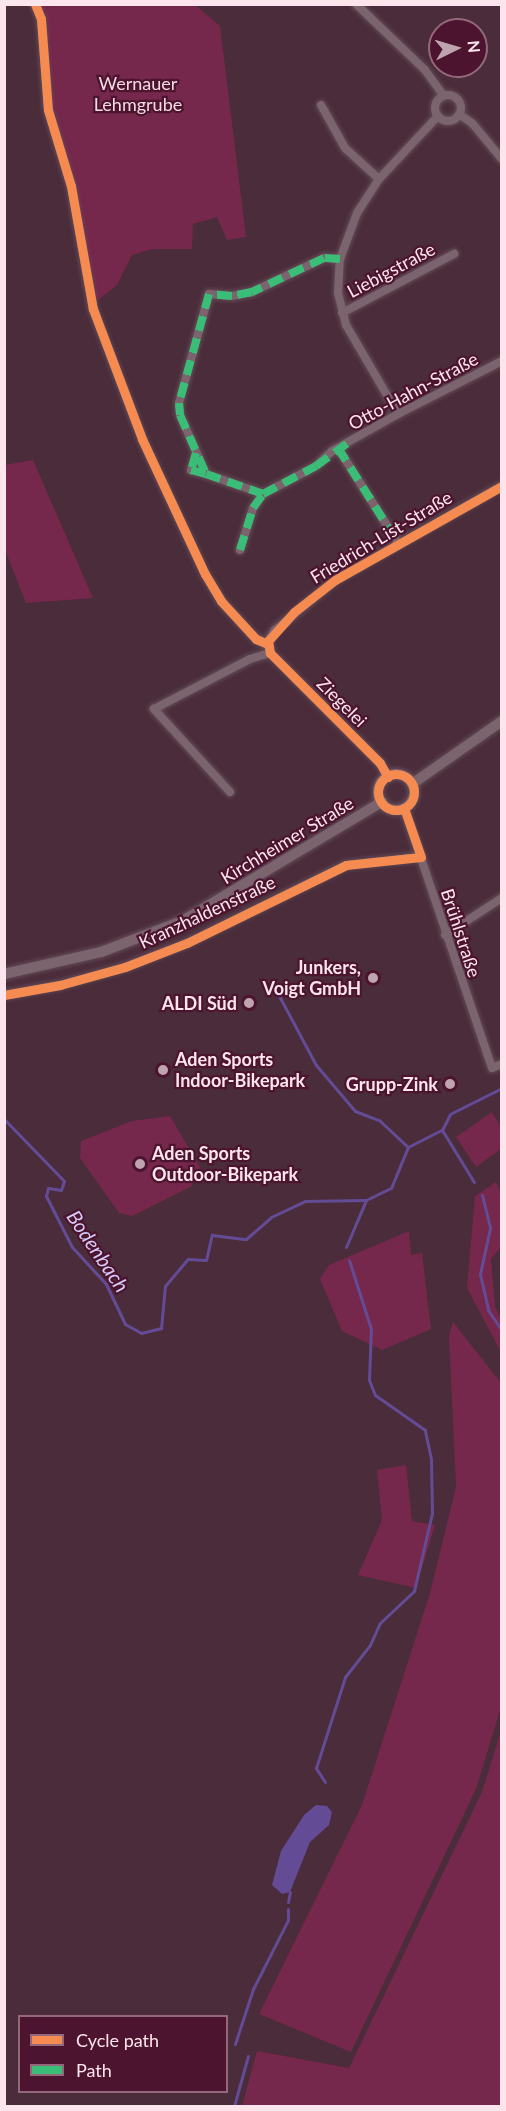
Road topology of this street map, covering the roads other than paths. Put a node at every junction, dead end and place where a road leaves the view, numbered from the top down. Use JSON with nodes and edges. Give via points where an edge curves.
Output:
{"nodes":[{"id":1,"x":34,"y":4,"type":"edge"},
{"id":2,"x":356,"y":4,"type":"edge"},
{"id":3,"x":444,"y":96,"type":"junction"},
{"id":4,"x":321,"y":105,"type":"dead end"},
{"id":5,"x":459,"y":114,"type":"junction"},
{"id":6,"x":438,"y":116,"type":"junction"},
{"id":7,"x":501,"y":159,"type":"edge"},
{"id":8,"x":378,"y":179,"type":"junction"},
{"id":9,"x":454,"y":254,"type":"dead end"},
{"id":10,"x":340,"y":259,"type":"junction"},
{"id":11,"x":342,"y":313,"type":"junction"},
{"id":12,"x":501,"y":361,"type":"edge"},
{"id":13,"x":398,"y":414,"type":"junction"},
{"id":14,"x":338,"y":448,"type":"junction"},
{"id":15,"x":196,"y":453,"type":"junction"},
{"id":16,"x":206,"y":474,"type":"junction"},
{"id":17,"x":501,"y":486,"type":"edge"},
{"id":18,"x":263,"y":494,"type":"junction"},
{"id":19,"x":398,"y":543,"type":"junction"},
{"id":20,"x":240,"y":550,"type":"dead end"},
{"id":21,"x":268,"y":644,"type":"junction"},
{"id":22,"x":270,"y":653,"type":"junction"},
{"id":23,"x":501,"y":720,"type":"edge"},
{"id":24,"x":388,"y":777,"type":"junction"},
{"id":25,"x":412,"y":784,"type":"junction"},
{"id":26,"x":230,"y":792,"type":"dead end"},
{"id":27,"x":382,"y":802,"type":"junction"},
{"id":28,"x":404,"y":808,"type":"junction"},
{"id":29,"x":421,"y":856,"type":"junction"},
{"id":30,"x":501,"y":898,"type":"edge"},
{"id":31,"x":445,"y":935,"type":"junction"},
{"id":32,"x":4,"y":974,"type":"edge"},
{"id":33,"x":4,"y":995,"type":"edge"},
{"id":34,"x":501,"y":1064,"type":"edge"}],
"edges":[{"from":1,"to":21,"type":"street","via":[[41,19],[48,110],[71,186],[93,309],[142,439],[205,574],[221,601],[256,639]]},
{"from":2,"to":3,"type":"street","via":[[424,70]]},
{"from":3,"to":5,"type":"street","via":[[458,99]]},
{"from":3,"to":6,"type":"street","via":[[436,103]]},
{"from":4,"to":8,"type":"street","via":[[345,148]]},
{"from":5,"to":6,"type":"street","via":[[448,121]]},
{"from":5,"to":7,"type":"street","via":[[472,123]]},
{"from":6,"to":8,"type":"street"},
{"from":8,"to":10,"type":"street","via":[[357,213]]},
{"from":9,"to":11,"type":"street","name":"Liebigstraße"},
{"from":10,"to":11,"type":"street"},
{"from":10,"to":15,"type":"street","via":[[324,258],[252,292],[209,294],[179,403]]},
{"from":11,"to":13,"type":"street","via":[[357,348]]},
{"from":12,"to":13,"type":"street","name":"Otto-Hahn-Straße"},
{"from":13,"to":14,"type":"street","name":"Otto-Hahn-Straße"},
{"from":14,"to":18,"type":"street","name":"Otto-Hahn-Straße","via":[[316,466]]},
{"from":14,"to":19,"type":"street","name":"Otto-Hahn-Straße"},
{"from":15,"to":16,"type":"street"},
{"from":15,"to":16,"type":"street","via":[[190,470]]},
{"from":16,"to":18,"type":"street"},
{"from":17,"to":19,"type":"street","name":"Friedrich-List-Straße"},
{"from":18,"to":20,"type":"street","via":[[253,508]]},
{"from":19,"to":21,"type":"street","name":"Friedrich-List-Straße","via":[[315,595],[274,630]]},
{"from":21,"to":22,"type":"street"},
{"from":22,"to":24,"type":"street","name":"Ziegelei","via":[[380,763]]},
{"from":22,"to":26,"type":"street","via":[[250,659],[154,710]]},
{"from":23,"to":25,"type":"main road"},
{"from":24,"to":25,"type":"main road","via":[[400,775]]},
{"from":24,"to":27,"type":"main road","via":[[379,789]]},
{"from":25,"to":28,"type":"main road","via":[[413,797]]},
{"from":27,"to":28,"type":"main road","via":[[389,808]]},
{"from":27,"to":32,"type":"main road","name":"Kirchheimer Straße","via":[[182,921],[101,952]]},
{"from":28,"to":29,"type":"street","name":"Brühlstraße"},
{"from":29,"to":31,"type":"street","name":"Brühlstraße"},
{"from":29,"to":33,"type":"street","name":"Kranzhaldenstraße","via":[[346,865],[187,943],[125,967]]},
{"from":30,"to":31,"type":"street"},
{"from":31,"to":34,"type":"street","name":"Brühlstraße","via":[[492,1068]]}]}
